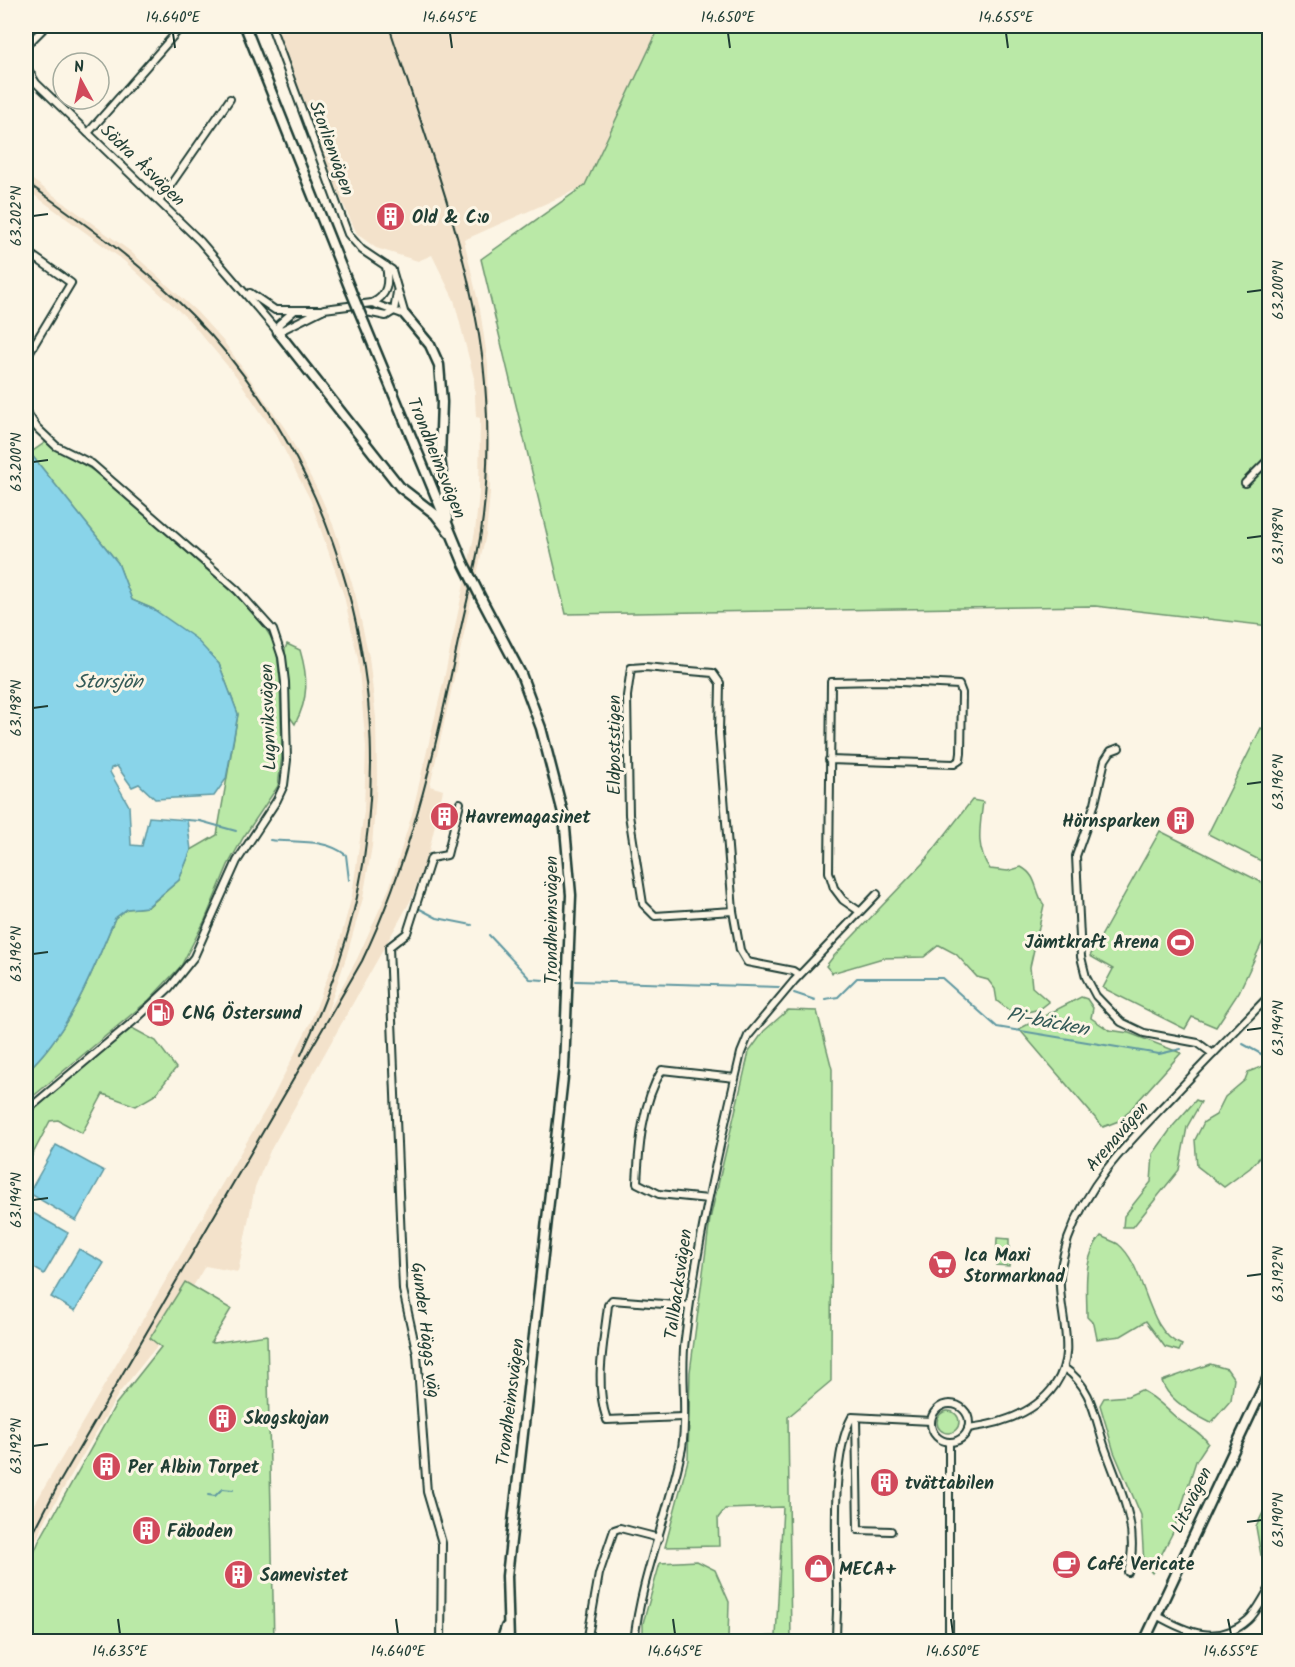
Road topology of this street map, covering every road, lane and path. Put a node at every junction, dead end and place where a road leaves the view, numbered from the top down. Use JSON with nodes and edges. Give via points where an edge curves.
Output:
{"nodes":[{"id":1,"x":46,"y":26,"type":"edge"},
{"id":2,"x":182,"y":26,"type":"edge"},
{"id":3,"x":245,"y":26,"type":"edge"},
{"id":4,"x":271,"y":26,"type":"edge"},
{"id":5,"x":26,"y":46,"type":"edge"},
{"id":6,"x":26,"y":66,"type":"edge"},
{"id":7,"x":230,"y":99,"type":"dead end"},
{"id":8,"x":87,"y":133,"type":"junction"},
{"id":9,"x":160,"y":200,"type":"junction"},
{"id":10,"x":26,"y":251,"type":"edge"},
{"id":11,"x":385,"y":265,"type":"junction"},
{"id":12,"x":240,"y":286,"type":"junction"},
{"id":13,"x":398,"y":288,"type":"junction"},
{"id":14,"x":372,"y":303,"type":"junction"},
{"id":15,"x":341,"y":308,"type":"junction"},
{"id":16,"x":324,"y":309,"type":"junction"},
{"id":17,"x":294,"y":311,"type":"junction"},
{"id":18,"x":394,"y":311,"type":"junction"},
{"id":19,"x":405,"y":315,"type":"junction"},
{"id":20,"x":278,"y":332,"type":"junction"},
{"id":21,"x":26,"y":358,"type":"edge"},
{"id":22,"x":26,"y":411,"type":"edge"},
{"id":23,"x":1269,"y":458,"type":"edge"},
{"id":24,"x":1245,"y":483,"type":"dead end"},
{"id":25,"x":451,"y":536,"type":"junction"},
{"id":26,"x":1119,"y":748,"type":"dead end"},
{"id":27,"x":829,"y":760,"type":"junction"},
{"id":28,"x":460,"y":803,"type":"dead end"},
{"id":29,"x":877,"y":894,"type":"dead end"},
{"id":30,"x":733,"y":911,"type":"junction"},
{"id":31,"x":859,"y":911,"type":"junction"},
{"id":32,"x":796,"y":973,"type":"junction"},
{"id":33,"x":1269,"y":995,"type":"edge"},
{"id":34,"x":1213,"y":1054,"type":"junction"},
{"id":35,"x":735,"y":1078,"type":"junction"},
{"id":36,"x":26,"y":1111,"type":"edge"},
{"id":37,"x":708,"y":1199,"type":"junction"},
{"id":38,"x":689,"y":1306,"type":"junction"},
{"id":39,"x":1064,"y":1368,"type":"junction"},
{"id":40,"x":1269,"y":1372,"type":"edge"},
{"id":41,"x":683,"y":1417,"type":"junction"},
{"id":42,"x":860,"y":1418,"type":"junction"},
{"id":43,"x":931,"y":1421,"type":"junction"},
{"id":44,"x":968,"y":1428,"type":"junction"},
{"id":45,"x":949,"y":1442,"type":"junction"},
{"id":46,"x":891,"y":1531,"type":"dead end"},
{"id":47,"x":659,"y":1538,"type":"junction"},
{"id":48,"x":1128,"y":1572,"type":"dead end"},
{"id":49,"x":1269,"y":1588,"type":"edge"},
{"id":50,"x":1267,"y":1598,"type":"edge"},
{"id":51,"x":1156,"y":1615,"type":"junction"},
{"id":52,"x":507,"y":1624,"type":"junction"},
{"id":53,"x":441,"y":1641,"type":"edge"},
{"id":54,"x":501,"y":1641,"type":"edge"},
{"id":55,"x":509,"y":1641,"type":"edge"},
{"id":56,"x":587,"y":1641,"type":"edge"},
{"id":57,"x":634,"y":1641,"type":"edge"},
{"id":58,"x":836,"y":1641,"type":"edge"},
{"id":59,"x":950,"y":1641,"type":"edge"},
{"id":60,"x":1143,"y":1641,"type":"edge"}],
"edges":[{"from":1,"to":5,"type":"street"},
{"from":2,"to":8,"type":"street"},
{"from":3,"to":25,"type":"main road","name":"Trondheimsvägen","bridge":true},
{"from":4,"to":11,"type":"street","name":"Storlienvägen","via":[[348,234],[362,250]]},
{"from":6,"to":8,"type":"street","name":"Södra Åsvägen","via":[[36,82]]},
{"from":7,"to":9,"type":"street"},
{"from":8,"to":9,"type":"street","name":"Södra Åsvägen"},
{"from":9,"to":12,"type":"street","name":"Södra Åsvägen"},
{"from":10,"to":21,"type":"street","via":[[71,283]]},
{"from":11,"to":13,"type":"street","name":"Storlienvägen"},
{"from":11,"to":14,"type":"street","via":[[385,294]]},
{"from":12,"to":17,"type":"street","name":"Södra Åsvägen","via":[[275,310]]},
{"from":12,"to":20,"type":"street","name":"Södra Åsvägen"},
{"from":13,"to":18,"type":"street"},
{"from":13,"to":19,"type":"street","name":"Storlienvägen"},
{"from":14,"to":15,"type":"street"},
{"from":14,"to":18,"type":"street"},
{"from":15,"to":16,"type":"street","name":"Södra Åsvägen"},
{"from":15,"to":18,"type":"street","via":[[379,316]]},
{"from":16,"to":17,"type":"street","name":"Södra Åsvägen"},
{"from":16,"to":20,"type":"street"},
{"from":17,"to":20,"type":"street","via":[[279,324]]},
{"from":18,"to":19,"type":"street"},
{"from":19,"to":25,"type":"main road","via":[[430,345],[439,365],[441,476]]},
{"from":20,"to":25,"type":"main road","via":[[400,487],[435,514]]},
{"from":22,"to":36,"type":"street","name":"Lugnviksvägen","via":[[56,446],[92,464],[237,590],[273,630],[285,682],[287,760],[284,785],[277,800],[237,861],[194,957],[136,1019]]},
{"from":23,"to":24,"type":"street"},
{"from":25,"to":52,"type":"main road","name":"Trondheimsvägen","bridge":true,"via":[[516,664],[541,728],[564,817],[571,895],[564,1068],[512,1525]]},
{"from":26,"to":34,"type":"street","via":[[1106,760],[1076,856],[1081,957],[1086,976],[1096,996],[1121,1022],[1144,1033],[1198,1042]]},
{"from":27,"to":27,"type":"street","via":[[831,682],[958,685],[962,693],[961,753],[954,764]]},
{"from":27,"to":31,"type":"street","via":[[829,872],[843,900]]},
{"from":28,"to":53,"type":"street","name":"Gunder Häggs väg","via":[[447,855],[431,858],[407,933],[389,947],[402,1280],[417,1354],[427,1492],[442,1543]]},
{"from":29,"to":31,"type":"street","name":"Tallbacksvägen"},
{"from":30,"to":30,"type":"street","name":"Eldpoststigen","via":[[719,733],[720,683],[713,673],[631,668],[627,696],[629,815],[643,904],[655,916]]},
{"from":30,"to":32,"type":"street","name":"Eldpoststigen","via":[[740,950],[747,962]]},
{"from":31,"to":32,"type":"street","name":"Tallbacksvägen"},
{"from":32,"to":35,"type":"street","name":"Tallbacksvägen","via":[[748,1036]]},
{"from":33,"to":34,"type":"street","name":"Arenavägen"},
{"from":34,"to":39,"type":"street","name":"Arenavägen","via":[[1116,1155],[1083,1204],[1068,1240],[1060,1275],[1068,1341]]},
{"from":35,"to":37,"type":"street","name":"Tallbacksvägen"},
{"from":35,"to":37,"type":"street","via":[[662,1070],[653,1086],[638,1147],[637,1183],[659,1194]]},
{"from":37,"to":38,"type":"street","name":"Tallbacksvägen"},
{"from":38,"to":41,"type":"street","name":"Tallbacksvägen","via":[[682,1367]]},
{"from":38,"to":41,"type":"street","via":[[612,1300],[608,1305],[600,1370],[607,1420]]},
{"from":39,"to":44,"type":"street","name":"Arenavägen","via":[[1043,1400],[1027,1412],[1002,1422]]},
{"from":39,"to":48,"type":"street","via":[[1078,1378],[1090,1399],[1122,1489],[1132,1546]]},
{"from":40,"to":51,"type":"main road","name":"Litsvägen"},
{"from":41,"to":47,"type":"street","name":"Tallbacksvägen","via":[[682,1444]]},
{"from":42,"to":43,"type":"street"},
{"from":42,"to":46,"type":"street","via":[[858,1530]]},
{"from":42,"to":58,"type":"street","via":[[852,1417],[841,1448]]},
{"from":43,"to":44,"type":"street","via":[[935,1410],[949,1404],[962,1409],[969,1421]]},
{"from":43,"to":45,"type":"street","via":[[934,1434]]},
{"from":44,"to":45,"type":"street","name":"Arenavägen","via":[[961,1438]]},
{"from":45,"to":59,"type":"street"},
{"from":47,"to":56,"type":"street","via":[[620,1528],[614,1530],[599,1574]]},
{"from":47,"to":57,"type":"street","name":"Tallbacksvägen","via":[[642,1595]]},
{"from":49,"to":50,"type":"street"},
{"from":50,"to":51,"type":"street","via":[[1250,1619],[1219,1635],[1202,1636]]},
{"from":51,"to":60,"type":"main road","name":"Litsvägen"},
{"from":52,"to":54,"type":"main road","name":"Trondheimsvägen"},
{"from":52,"to":55,"type":"main road","name":"Trondheimsvägen"}]}
